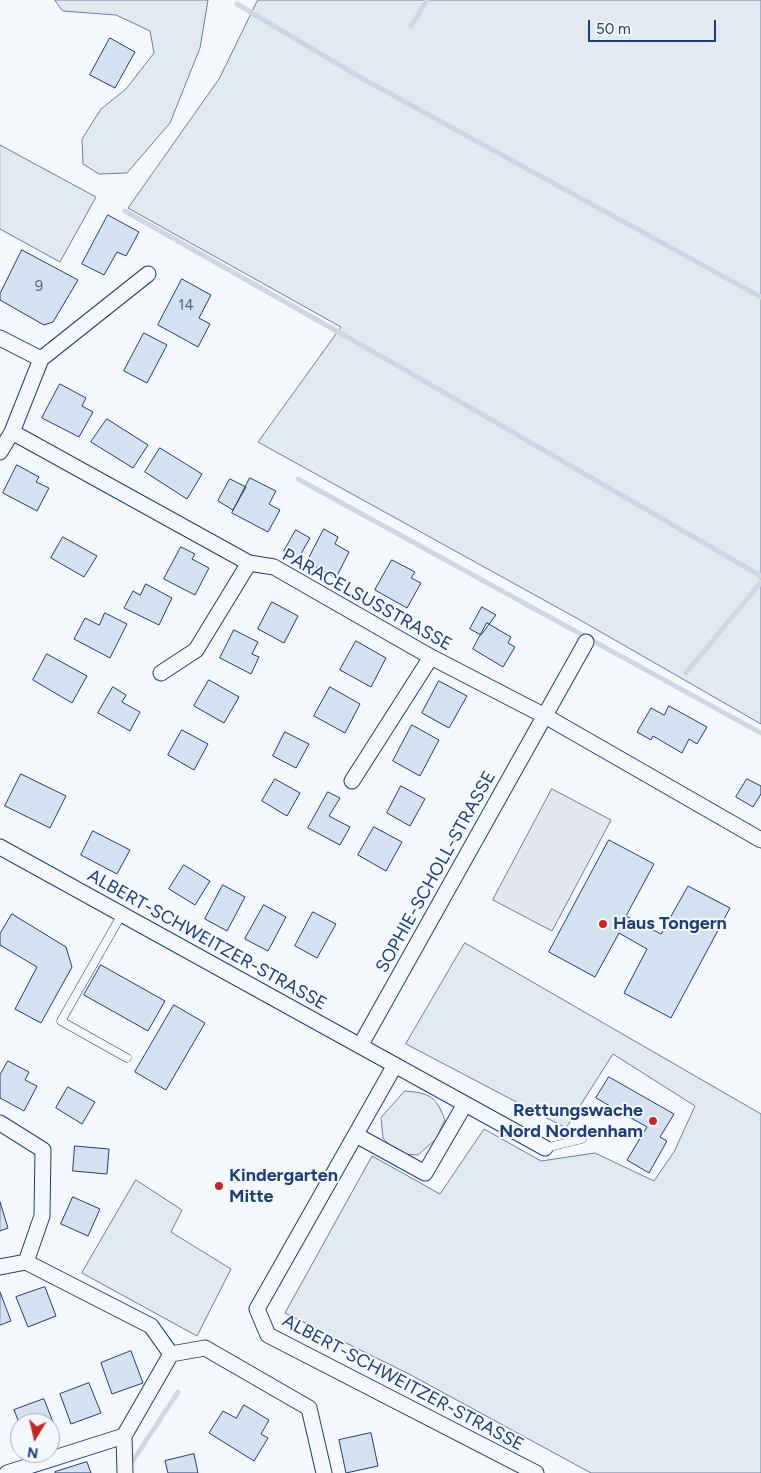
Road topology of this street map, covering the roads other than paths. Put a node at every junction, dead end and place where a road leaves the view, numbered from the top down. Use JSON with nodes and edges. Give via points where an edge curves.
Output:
{"nodes":[{"id":1,"x":148,"y":274,"type":"dead end"},
{"id":2,"x":0,"y":338,"type":"edge"},
{"id":3,"x":41,"y":359,"type":"junction"},
{"id":4,"x":12,"y":432,"type":"junction"},
{"id":5,"x":0,"y":452,"type":"edge"},
{"id":6,"x":249,"y":563,"type":"junction"},
{"id":7,"x":586,"y":642,"type":"dead end"},
{"id":8,"x":431,"y":657,"type":"junction"},
{"id":9,"x":161,"y":674,"type":"dead end"},
{"id":10,"x":545,"y":716,"type":"junction"},
{"id":11,"x":352,"y":781,"type":"dead end"},
{"id":12,"x":761,"y":840,"type":"edge"},
{"id":13,"x":0,"y":847,"type":"edge"},
{"id":14,"x":122,"y":914,"type":"junction"},
{"id":15,"x":360,"y":1046,"type":"junction"},
{"id":16,"x":127,"y":1058,"type":"dead end"},
{"id":17,"x":395,"y":1065,"type":"junction"},
{"id":18,"x":465,"y":1104,"type":"junction"},
{"id":19,"x":0,"y":1123,"type":"edge"},
{"id":20,"x":356,"y":1135,"type":"junction"},
{"id":21,"x":582,"y":1139,"type":"dead end"},
{"id":22,"x":545,"y":1148,"type":"joint"},
{"id":23,"x":26,"y":1262,"type":"junction"},
{"id":24,"x":0,"y":1267,"type":"edge"},
{"id":25,"x":171,"y":1354,"type":"junction"},
{"id":26,"x":124,"y":1436,"type":"junction"},
{"id":27,"x":7,"y":1473,"type":"edge"},
{"id":28,"x":125,"y":1473,"type":"edge"},
{"id":29,"x":324,"y":1473,"type":"edge"},
{"id":30,"x":536,"y":1473,"type":"edge"}],
"edges":[{"from":1,"to":3,"type":"street"},
{"from":2,"to":3,"type":"street"},
{"from":3,"to":4,"type":"street"},
{"from":4,"to":5,"type":"street"},
{"from":4,"to":6,"type":"street","name":"PARACELSUSSTRASSE"},
{"from":6,"to":8,"type":"street","name":"PARACELSUSSTRASSE","via":[[274,567]]},
{"from":6,"to":9,"type":"street","via":[[196,650]]},
{"from":7,"to":10,"type":"street","name":"SOPHIE-SCHOLL-STRASSE"},
{"from":8,"to":10,"type":"street","name":"PARACELSUSSTRASSE"},
{"from":8,"to":11,"type":"street"},
{"from":10,"to":12,"type":"street","name":"PARACELSUSSTRASSE"},
{"from":10,"to":15,"type":"street","name":"SOPHIE-SCHOLL-STRASSE"},
{"from":13,"to":14,"type":"street","name":"ALBERT-SCHWEITZER-STRASSE"},
{"from":14,"to":15,"type":"street","name":"ALBERT-SCHWEITZER-STRASSE"},
{"from":14,"to":16,"type":"lane","via":[[62,1021]]},
{"from":15,"to":17,"type":"street","name":"ALBERT-SCHWEITZER-STRASSE"},
{"from":17,"to":18,"type":"street","name":"ALBERT-SCHWEITZER-STRASSE"},
{"from":17,"to":20,"type":"street","name":"ALBERT-SCHWEITZER-STRASSE"},
{"from":18,"to":20,"type":"street","via":[[425,1173]]},
{"from":18,"to":22,"type":"street","name":"ALBERT-SCHWEITZER-STRASSE"},
{"from":19,"to":23,"type":"street","via":[[43,1150],[42,1216]]},
{"from":20,"to":30,"type":"street","name":"ALBERT-SCHWEITZER-STRASSE","via":[[257,1309],[268,1335]]},
{"from":21,"to":22,"type":"lane"},
{"from":23,"to":24,"type":"street"},
{"from":23,"to":25,"type":"street","via":[[151,1326]]},
{"from":25,"to":26,"type":"street"},
{"from":25,"to":29,"type":"street","via":[[205,1348],[309,1408]]},
{"from":26,"to":27,"type":"street"},
{"from":26,"to":28,"type":"street"}]}
